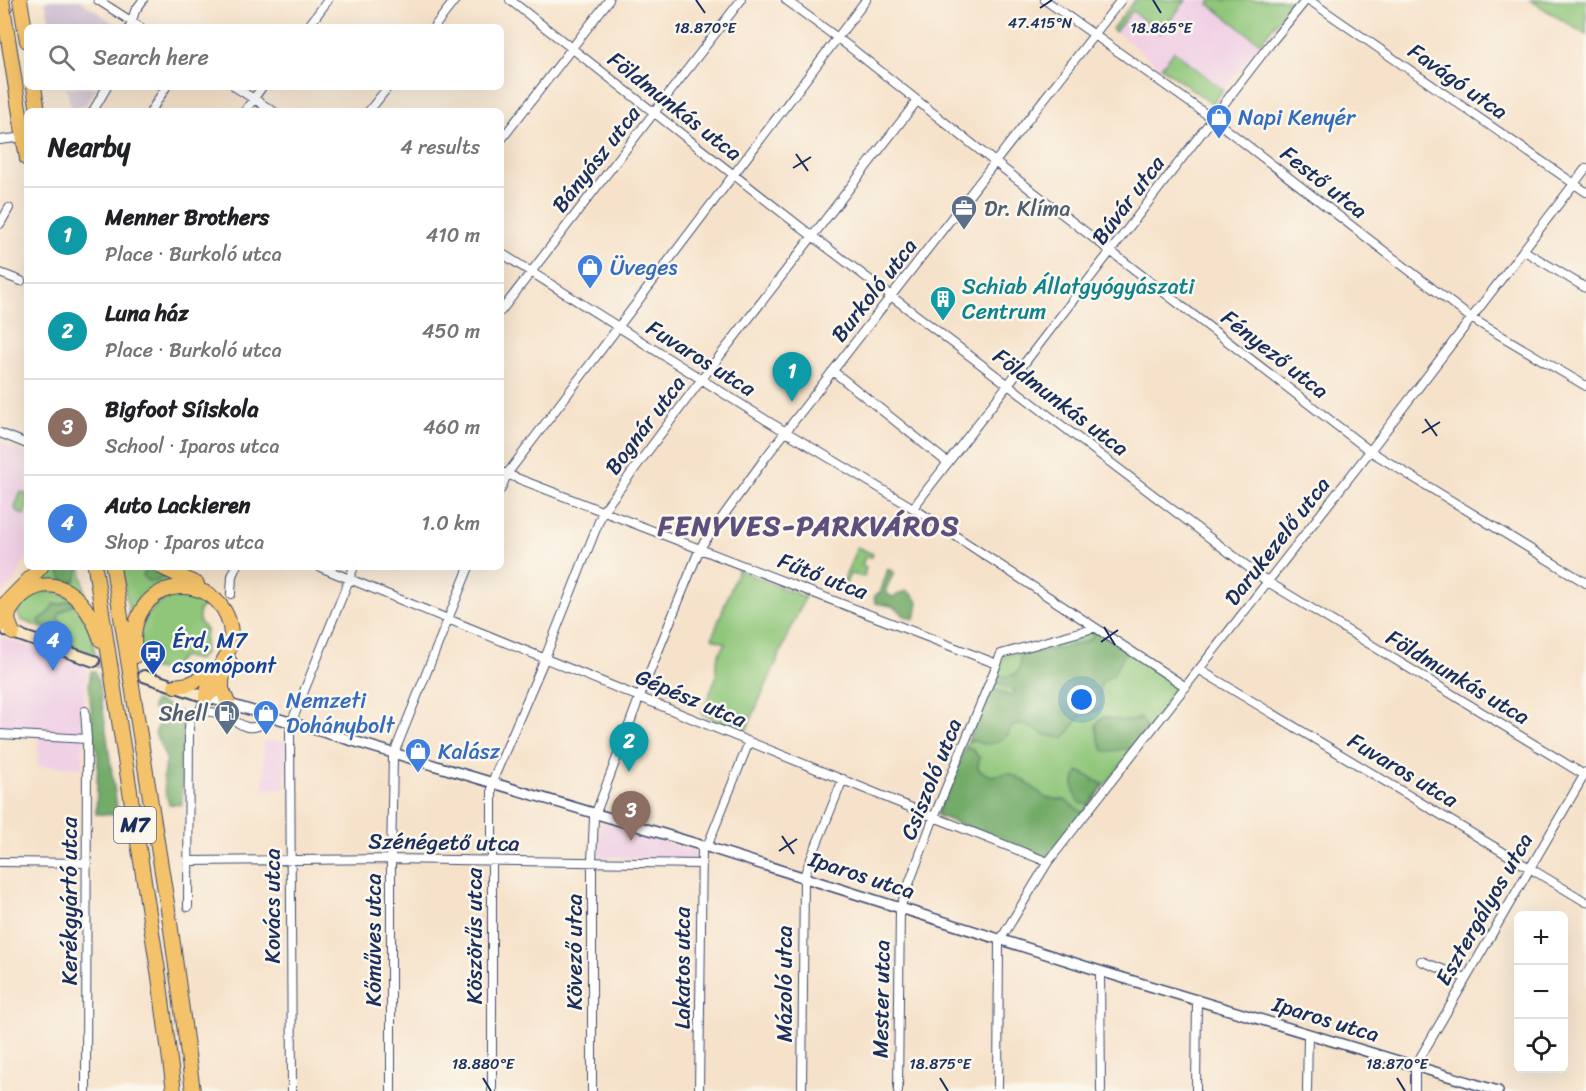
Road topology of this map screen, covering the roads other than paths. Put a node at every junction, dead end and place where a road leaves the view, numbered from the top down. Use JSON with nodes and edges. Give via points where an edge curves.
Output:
{"nodes":[{"id":1,"x":2,"y":0,"type":"edge"},
{"id":2,"x":21,"y":0,"type":"edge"},
{"id":3,"x":98,"y":0,"type":"edge"},
{"id":4,"x":143,"y":0,"type":"edge"},
{"id":5,"x":328,"y":0,"type":"edge"},
{"id":6,"x":455,"y":0,"type":"edge"},
{"id":7,"x":510,"y":0,"type":"edge"},
{"id":8,"x":609,"y":0,"type":"edge"},
{"id":9,"x":741,"y":0,"type":"edge"},
{"id":10,"x":786,"y":0,"type":"edge"},
{"id":11,"x":866,"y":0,"type":"edge"},
{"id":12,"x":1045,"y":0,"type":"edge"},
{"id":13,"x":1121,"y":0,"type":"edge"},
{"id":14,"x":1308,"y":0,"type":"edge"},
{"id":15,"x":25,"y":24,"type":"edge"},
{"id":16,"x":130,"y":24,"type":"edge"},
{"id":17,"x":310,"y":24,"type":"edge"},
{"id":18,"x":436,"y":24,"type":"edge"},
{"id":19,"x":1094,"y":34,"type":"junction"},
{"id":20,"x":837,"y":38,"type":"junction"},
{"id":21,"x":572,"y":48,"type":"junction"},
{"id":22,"x":34,"y":90,"type":"edge"},
{"id":23,"x":105,"y":90,"type":"edge"},
{"id":24,"x":164,"y":90,"type":"edge"},
{"id":25,"x":240,"y":90,"type":"edge"},
{"id":26,"x":260,"y":90,"type":"edge"},
{"id":27,"x":386,"y":90,"type":"edge"},
{"id":28,"x":253,"y":99,"type":"junction"},
{"id":29,"x":917,"y":101,"type":"junction"},
{"id":30,"x":38,"y":108,"type":"edge"},
{"id":31,"x":95,"y":108,"type":"edge"},
{"id":32,"x":153,"y":108,"type":"edge"},
{"id":33,"x":247,"y":108,"type":"edge"},
{"id":34,"x":268,"y":108,"type":"edge"},
{"id":35,"x":371,"y":108,"type":"edge"},
{"id":36,"x":656,"y":113,"type":"junction"},
{"id":37,"x":1213,"y":119,"type":"junction"},
{"id":38,"x":504,"y":136,"type":"edge"},
{"id":39,"x":16,"y":138,"type":"dead end"},
{"id":40,"x":0,"y":140,"type":"edge"},
{"id":41,"x":24,"y":140,"type":"edge"},
{"id":42,"x":996,"y":163,"type":"junction"},
{"id":43,"x":1586,"y":168,"type":"edge"},
{"id":44,"x":734,"y":176,"type":"junction"},
{"id":45,"x":1573,"y":184,"type":"junction"},
{"id":46,"x":1586,"y":192,"type":"edge"},
{"id":47,"x":9,"y":208,"type":"dead end"},
{"id":48,"x":0,"y":224,"type":"edge"},
{"id":49,"x":812,"y":236,"type":"junction"},
{"id":50,"x":1523,"y":250,"type":"junction"},
{"id":51,"x":1112,"y":251,"type":"junction"},
{"id":52,"x":504,"y":255,"type":"edge"},
{"id":53,"x":531,"y":272,"type":"junction"},
{"id":54,"x":0,"y":273,"type":"edge"},
{"id":55,"x":21,"y":281,"type":"dead end"},
{"id":56,"x":1586,"y":288,"type":"edge"},
{"id":57,"x":891,"y":296,"type":"junction"},
{"id":58,"x":504,"y":307,"type":"edge"},
{"id":59,"x":1471,"y":318,"type":"junction"},
{"id":60,"x":617,"y":327,"type":"junction"},
{"id":61,"x":834,"y":372,"type":"junction"},
{"id":62,"x":702,"y":380,"type":"junction"},
{"id":63,"x":1007,"y":384,"type":"junction"},
{"id":64,"x":1586,"y":386,"type":"edge"},
{"id":65,"x":786,"y":432,"type":"junction"},
{"id":66,"x":0,"y":433,"type":"edge"},
{"id":67,"x":24,"y":443,"type":"edge"},
{"id":68,"x":1370,"y":451,"type":"junction"},
{"id":69,"x":948,"y":464,"type":"junction"},
{"id":70,"x":504,"y":473,"type":"edge"},
{"id":71,"x":913,"y":508,"type":"junction"},
{"id":72,"x":603,"y":512,"type":"junction"},
{"id":73,"x":700,"y":548,"type":"junction"},
{"id":74,"x":39,"y":570,"type":"edge"},
{"id":75,"x":95,"y":570,"type":"edge"},
{"id":76,"x":114,"y":570,"type":"edge"},
{"id":77,"x":167,"y":570,"type":"edge"},
{"id":78,"x":235,"y":570,"type":"edge"},
{"id":79,"x":327,"y":570,"type":"edge"},
{"id":80,"x":353,"y":570,"type":"edge"},
{"id":81,"x":469,"y":570,"type":"edge"},
{"id":82,"x":349,"y":579,"type":"junction"},
{"id":83,"x":1268,"y":582,"type":"junction"},
{"id":84,"x":1586,"y":583,"type":"edge"},
{"id":85,"x":231,"y":594,"type":"dead end"},
{"id":86,"x":4,"y":618,"type":"edge"},
{"id":87,"x":448,"y":620,"type":"junction"},
{"id":88,"x":1094,"y":628,"type":"junction"},
{"id":89,"x":545,"y":658,"type":"junction"},
{"id":90,"x":94,"y":661,"type":"tunnel mouth"},
{"id":91,"x":997,"y":664,"type":"junction"},
{"id":92,"x":1200,"y":670,"type":"junction"},
{"id":93,"x":112,"y":674,"type":"junction"},
{"id":94,"x":220,"y":675,"type":"junction"},
{"id":95,"x":144,"y":676,"type":"tunnel mouth"},
{"id":96,"x":175,"y":686,"type":"junction"},
{"id":97,"x":1186,"y":687,"type":"junction"},
{"id":98,"x":640,"y":696,"type":"junction"},
{"id":99,"x":136,"y":703,"type":"junction"},
{"id":100,"x":203,"y":703,"type":"junction"},
{"id":101,"x":228,"y":703,"type":"junction"},
{"id":102,"x":85,"y":711,"type":"dead end"},
{"id":103,"x":265,"y":714,"type":"junction"},
{"id":104,"x":292,"y":721,"type":"junction"},
{"id":105,"x":0,"y":734,"type":"edge"},
{"id":106,"x":87,"y":739,"type":"junction"},
{"id":107,"x":749,"y":742,"type":"junction"},
{"id":108,"x":394,"y":753,"type":"junction"},
{"id":109,"x":1585,"y":774,"type":"edge"},
{"id":110,"x":843,"y":779,"type":"junction"},
{"id":111,"x":492,"y":782,"type":"junction"},
{"id":112,"x":596,"y":814,"type":"junction"},
{"id":113,"x":934,"y":817,"type":"junction"},
{"id":114,"x":705,"y":846,"type":"junction"},
{"id":115,"x":391,"y":859,"type":"junction"},
{"id":116,"x":188,"y":861,"type":"junction"},
{"id":117,"x":290,"y":861,"type":"junction"},
{"id":118,"x":492,"y":861,"type":"junction"},
{"id":119,"x":592,"y":861,"type":"junction"},
{"id":120,"x":0,"y":862,"type":"edge"},
{"id":121,"x":1048,"y":862,"type":"junction"},
{"id":122,"x":87,"y":863,"type":"junction"},
{"id":123,"x":701,"y":864,"type":"junction"},
{"id":124,"x":1529,"y":867,"type":"junction"},
{"id":125,"x":804,"y":876,"type":"junction"},
{"id":126,"x":1586,"y":902,"type":"edge"},
{"id":127,"x":188,"y":907,"type":"dead end"},
{"id":128,"x":900,"y":908,"type":"junction"},
{"id":129,"x":1001,"y":939,"type":"junction"},
{"id":130,"x":1421,"y":961,"type":"dead end"},
{"id":131,"x":1100,"y":971,"type":"junction"},
{"id":132,"x":1465,"y":978,"type":"junction"},
{"id":133,"x":1197,"y":999,"type":"junction"},
{"id":134,"x":1308,"y":1035,"type":"junction"},
{"id":135,"x":1415,"y":1066,"type":"junction"},
{"id":136,"x":86,"y":1091,"type":"edge"},
{"id":137,"x":174,"y":1091,"type":"edge"},
{"id":138,"x":193,"y":1091,"type":"edge"},
{"id":139,"x":292,"y":1091,"type":"edge"},
{"id":140,"x":391,"y":1091,"type":"edge"},
{"id":141,"x":492,"y":1091,"type":"edge"},
{"id":142,"x":592,"y":1091,"type":"edge"},
{"id":143,"x":699,"y":1091,"type":"edge"},
{"id":144,"x":801,"y":1091,"type":"edge"},
{"id":145,"x":898,"y":1091,"type":"edge"},
{"id":146,"x":998,"y":1091,"type":"edge"},
{"id":147,"x":1101,"y":1091,"type":"edge"},
{"id":148,"x":1196,"y":1091,"type":"edge"},
{"id":149,"x":1307,"y":1091,"type":"edge"},
{"id":150,"x":1415,"y":1091,"type":"edge"},
{"id":151,"x":1498,"y":1091,"type":"edge"}],
"edges":[{"from":1,"to":41,"type":"highway"},
{"from":2,"to":15,"type":"highway"},
{"from":3,"to":16,"type":"street"},
{"from":4,"to":16,"type":"street"},
{"from":5,"to":17,"type":"street"},
{"from":6,"to":18,"type":"street"},
{"from":7,"to":21,"type":"street","name":"Földmunkás utca"},
{"from":8,"to":21,"type":"street"},
{"from":9,"to":36,"type":"street","name":"Bányász utca"},
{"from":10,"to":20,"type":"street","name":"Fényező utca"},
{"from":11,"to":20,"type":"street"},
{"from":12,"to":19,"type":"street","name":"Festő utca"},
{"from":13,"to":19,"type":"street","name":"Burkoló utca"},
{"from":14,"to":37,"type":"street","name":"Búvár utca"},
{"from":14,"to":45,"type":"street","name":"Favágó utca"},
{"from":19,"to":37,"type":"street","name":"Festő utca"},
{"from":19,"to":42,"type":"street","name":"Burkoló utca"},
{"from":20,"to":29,"type":"street","name":"Fényező utca"},
{"from":20,"to":44,"type":"street"},
{"from":21,"to":36,"type":"street","name":"Földmunkás utca"},
{"from":21,"to":38,"type":"street"},
{"from":22,"to":30,"type":"highway"},
{"from":23,"to":31,"type":"street"},
{"from":24,"to":32,"type":"street"},
{"from":25,"to":28,"type":"street"},
{"from":26,"to":28,"type":"street"},
{"from":27,"to":35,"type":"street"},
{"from":28,"to":33,"type":"street"},
{"from":28,"to":34,"type":"street"},
{"from":29,"to":42,"type":"street","name":"Fényező utca"},
{"from":29,"to":49,"type":"street","name":"Bognár utca"},
{"from":36,"to":44,"type":"street","name":"Földmunkás utca"},
{"from":36,"to":53,"type":"street","name":"Bányász utca"},
{"from":37,"to":51,"type":"street","name":"Búvár utca"},
{"from":37,"to":59,"type":"street","name":"Festő utca"},
{"from":39,"to":40,"type":"street"},
{"from":42,"to":51,"type":"street","name":"Fényező utca"},
{"from":42,"to":57,"type":"street","name":"Burkoló utca"},
{"from":43,"to":45,"type":"street","name":"Darukezelő utca"},
{"from":44,"to":49,"type":"street","name":"Földmunkás utca"},
{"from":44,"to":60,"type":"street"},
{"from":45,"to":46,"type":"street","name":"Favágó utca"},
{"from":45,"to":50,"type":"street","name":"Darukezelő utca"},
{"from":47,"to":48,"type":"street"},
{"from":49,"to":57,"type":"street","name":"Földmunkás utca"},
{"from":49,"to":62,"type":"street","name":"Bognár utca"},
{"from":50,"to":56,"type":"street"},
{"from":50,"to":59,"type":"street","name":"Darukezelő utca"},
{"from":51,"to":63,"type":"street","name":"Búvár utca"},
{"from":51,"to":68,"type":"street","name":"Fényező utca"},
{"from":52,"to":53,"type":"street","name":"Fuvaros utca"},
{"from":53,"to":58,"type":"street","name":"Bányász utca"},
{"from":53,"to":60,"type":"street","name":"Fuvaros utca"},
{"from":54,"to":55,"type":"street"},
{"from":57,"to":61,"type":"street","name":"Burkoló utca"},
{"from":57,"to":63,"type":"street","name":"Földmunkás utca"},
{"from":59,"to":64,"type":"street","name":"Festő utca"},
{"from":59,"to":68,"type":"street","name":"Darukezelő utca"},
{"from":60,"to":62,"type":"street","name":"Fuvaros utca"},
{"from":60,"to":70,"type":"street"},
{"from":61,"to":65,"type":"street","name":"Burkoló utca"},
{"from":61,"to":69,"type":"street"},
{"from":62,"to":65,"type":"street","name":"Fuvaros utca"},
{"from":62,"to":72,"type":"street","name":"Bognár utca"},
{"from":63,"to":69,"type":"street","name":"Búvár utca"},
{"from":63,"to":83,"type":"street","name":"Földmunkás utca"},
{"from":65,"to":71,"type":"street","name":"Fuvaros utca"},
{"from":65,"to":73,"type":"street","name":"Burkoló utca"},
{"from":66,"to":67,"type":"street"},
{"from":68,"to":83,"type":"street","name":"Darukezelő utca"},
{"from":68,"to":84,"type":"street","name":"Fényező utca"},
{"from":69,"to":71,"type":"street","name":"Búvár utca"},
{"from":70,"to":72,"type":"street","name":"Fűtő utca"},
{"from":71,"to":88,"type":"street","name":"Fuvaros utca"},
{"from":72,"to":73,"type":"street","name":"Fűtő utca"},
{"from":72,"to":89,"type":"street","name":"Bognár utca"},
{"from":73,"to":91,"type":"street","name":"Fűtő utca"},
{"from":73,"to":98,"type":"street","name":"Burkoló utca"},
{"from":74,"to":86,"type":"highway"},
{"from":75,"to":93,"type":"highway","number":"M7"},
{"from":76,"to":99,"type":"highway","number":"M7"},
{"from":77,"to":94,"type":"highway","via":[[218,596],[229,609],[238,641]]},
{"from":78,"to":85,"type":"street"},
{"from":79,"to":82,"type":"street","name":"Gépész utca"},
{"from":80,"to":82,"type":"street"},
{"from":81,"to":87,"type":"street","name":"Kőműves utca"},
{"from":82,"to":87,"type":"street","name":"Gépész utca"},
{"from":82,"to":104,"type":"street"},
{"from":83,"to":92,"type":"street","name":"Darukezelő utca"},
{"from":83,"to":109,"type":"street","name":"Földmunkás utca"},
{"from":86,"to":90,"type":"main road"},
{"from":86,"to":93,"type":"highway","via":[[17,600],[37,587],[48,586],[71,594],[85,606],[95,624]]},
{"from":87,"to":89,"type":"street","name":"Gépész utca"},
{"from":87,"to":108,"type":"street","name":"Kőműves utca"},
{"from":88,"to":91,"type":"street","via":[[1001,654]]},
{"from":88,"to":97,"type":"street","name":"Fuvaros utca"},
{"from":89,"to":98,"type":"street","name":"Gépész utca"},
{"from":89,"to":111,"type":"street","name":"Bognár utca"},
{"from":91,"to":113,"type":"street","name":"Csiszoló utca"},
{"from":92,"to":97,"type":"street","name":"Darukezelő utca"},
{"from":92,"to":124,"type":"street","name":"Fuvaros utca"},
{"from":93,"to":137,"type":"highway","number":"M7"},
{"from":94,"to":96,"type":"highway"},
{"from":94,"to":99,"type":"highway","via":[[231,639],[229,621],[221,606],[189,587],[162,591],[147,603],[136,623]]},
{"from":94,"to":100,"type":"highway","via":[[210,682]]},
{"from":94,"to":101,"type":"highway"},
{"from":95,"to":96,"type":"main road","name":"Iparos utca"},
{"from":96,"to":100,"type":"main road","name":"Iparos utca"},
{"from":97,"to":121,"type":"street","name":"Darukezelő utca"},
{"from":98,"to":107,"type":"street","name":"Gépész utca"},
{"from":98,"to":112,"type":"street","name":"Burkoló utca"},
{"from":99,"to":138,"type":"highway","number":"M7"},
{"from":100,"to":101,"type":"street","name":"Iparos utca"},
{"from":100,"to":103,"type":"street","via":[[251,728],[258,726]]},
{"from":100,"to":116,"type":"street","via":[[198,714],[190,718],[189,728]]},
{"from":101,"to":103,"type":"street","name":"Iparos utca"},
{"from":102,"to":106,"type":"street","name":"Kerékgyártó utca"},
{"from":103,"to":104,"type":"street","name":"Iparos utca"},
{"from":104,"to":108,"type":"street","name":"Iparos utca"},
{"from":104,"to":117,"type":"street","name":"Kovács utca"},
{"from":105,"to":106,"type":"street"},
{"from":106,"to":122,"type":"street","name":"Kerékgyártó utca"},
{"from":107,"to":110,"type":"street","name":"Gépész utca"},
{"from":107,"to":114,"type":"street","name":"Lakatos utca"},
{"from":108,"to":111,"type":"street","name":"Iparos utca"},
{"from":108,"to":115,"type":"street","name":"Kőműves utca"},
{"from":109,"to":124,"type":"street","name":"Esztergályos utca"},
{"from":110,"to":113,"type":"street","name":"Gépész utca"},
{"from":110,"to":125,"type":"street"},
{"from":111,"to":112,"type":"street","name":"Iparos utca"},
{"from":111,"to":118,"type":"street","name":"Köszörűs utca"},
{"from":112,"to":114,"type":"street","name":"Iparos utca"},
{"from":112,"to":119,"type":"street","name":"Kövező utca"},
{"from":113,"to":121,"type":"street","name":"Gépész utca"},
{"from":113,"to":128,"type":"street","name":"Csiszoló utca"},
{"from":114,"to":123,"type":"street","name":"Lakatos utca"},
{"from":114,"to":125,"type":"street","name":"Iparos utca"},
{"from":115,"to":117,"type":"street","name":"Szénégető utca"},
{"from":115,"to":118,"type":"street","name":"Szénégető utca"},
{"from":115,"to":140,"type":"street","name":"Kőműves utca"},
{"from":116,"to":117,"type":"street","name":"Szénégető utca"},
{"from":116,"to":127,"type":"street"},
{"from":117,"to":139,"type":"street","name":"Kovács utca"},
{"from":118,"to":119,"type":"street","name":"Szénégető utca"},
{"from":118,"to":141,"type":"street","name":"Köszörűs utca"},
{"from":119,"to":123,"type":"street","name":"Szénégető utca"},
{"from":119,"to":142,"type":"street","name":"Kövező utca"},
{"from":120,"to":122,"type":"street"},
{"from":121,"to":129,"type":"street","name":"Darukezelő utca"},
{"from":122,"to":136,"type":"street","name":"Kerékgyártó utca"},
{"from":123,"to":143,"type":"street","name":"Lakatos utca"},
{"from":124,"to":126,"type":"street","name":"Fuvaros utca"},
{"from":124,"to":132,"type":"street","name":"Esztergályos utca"},
{"from":125,"to":128,"type":"street","name":"Iparos utca"},
{"from":125,"to":144,"type":"street","name":"Mázoló utca"},
{"from":128,"to":129,"type":"street","name":"Iparos utca"},
{"from":128,"to":145,"type":"street","name":"Mester utca"},
{"from":129,"to":131,"type":"street","name":"Iparos utca"},
{"from":129,"to":146,"type":"street"},
{"from":130,"to":132,"type":"street"},
{"from":131,"to":133,"type":"street","name":"Iparos utca"},
{"from":131,"to":147,"type":"street"},
{"from":132,"to":135,"type":"street","name":"Esztergályos utca"},
{"from":133,"to":134,"type":"street","name":"Iparos utca"},
{"from":133,"to":148,"type":"street"},
{"from":134,"to":135,"type":"street","name":"Iparos utca"},
{"from":134,"to":149,"type":"street"},
{"from":135,"to":150,"type":"street"},
{"from":135,"to":151,"type":"street","name":"Iparos utca"}]}
